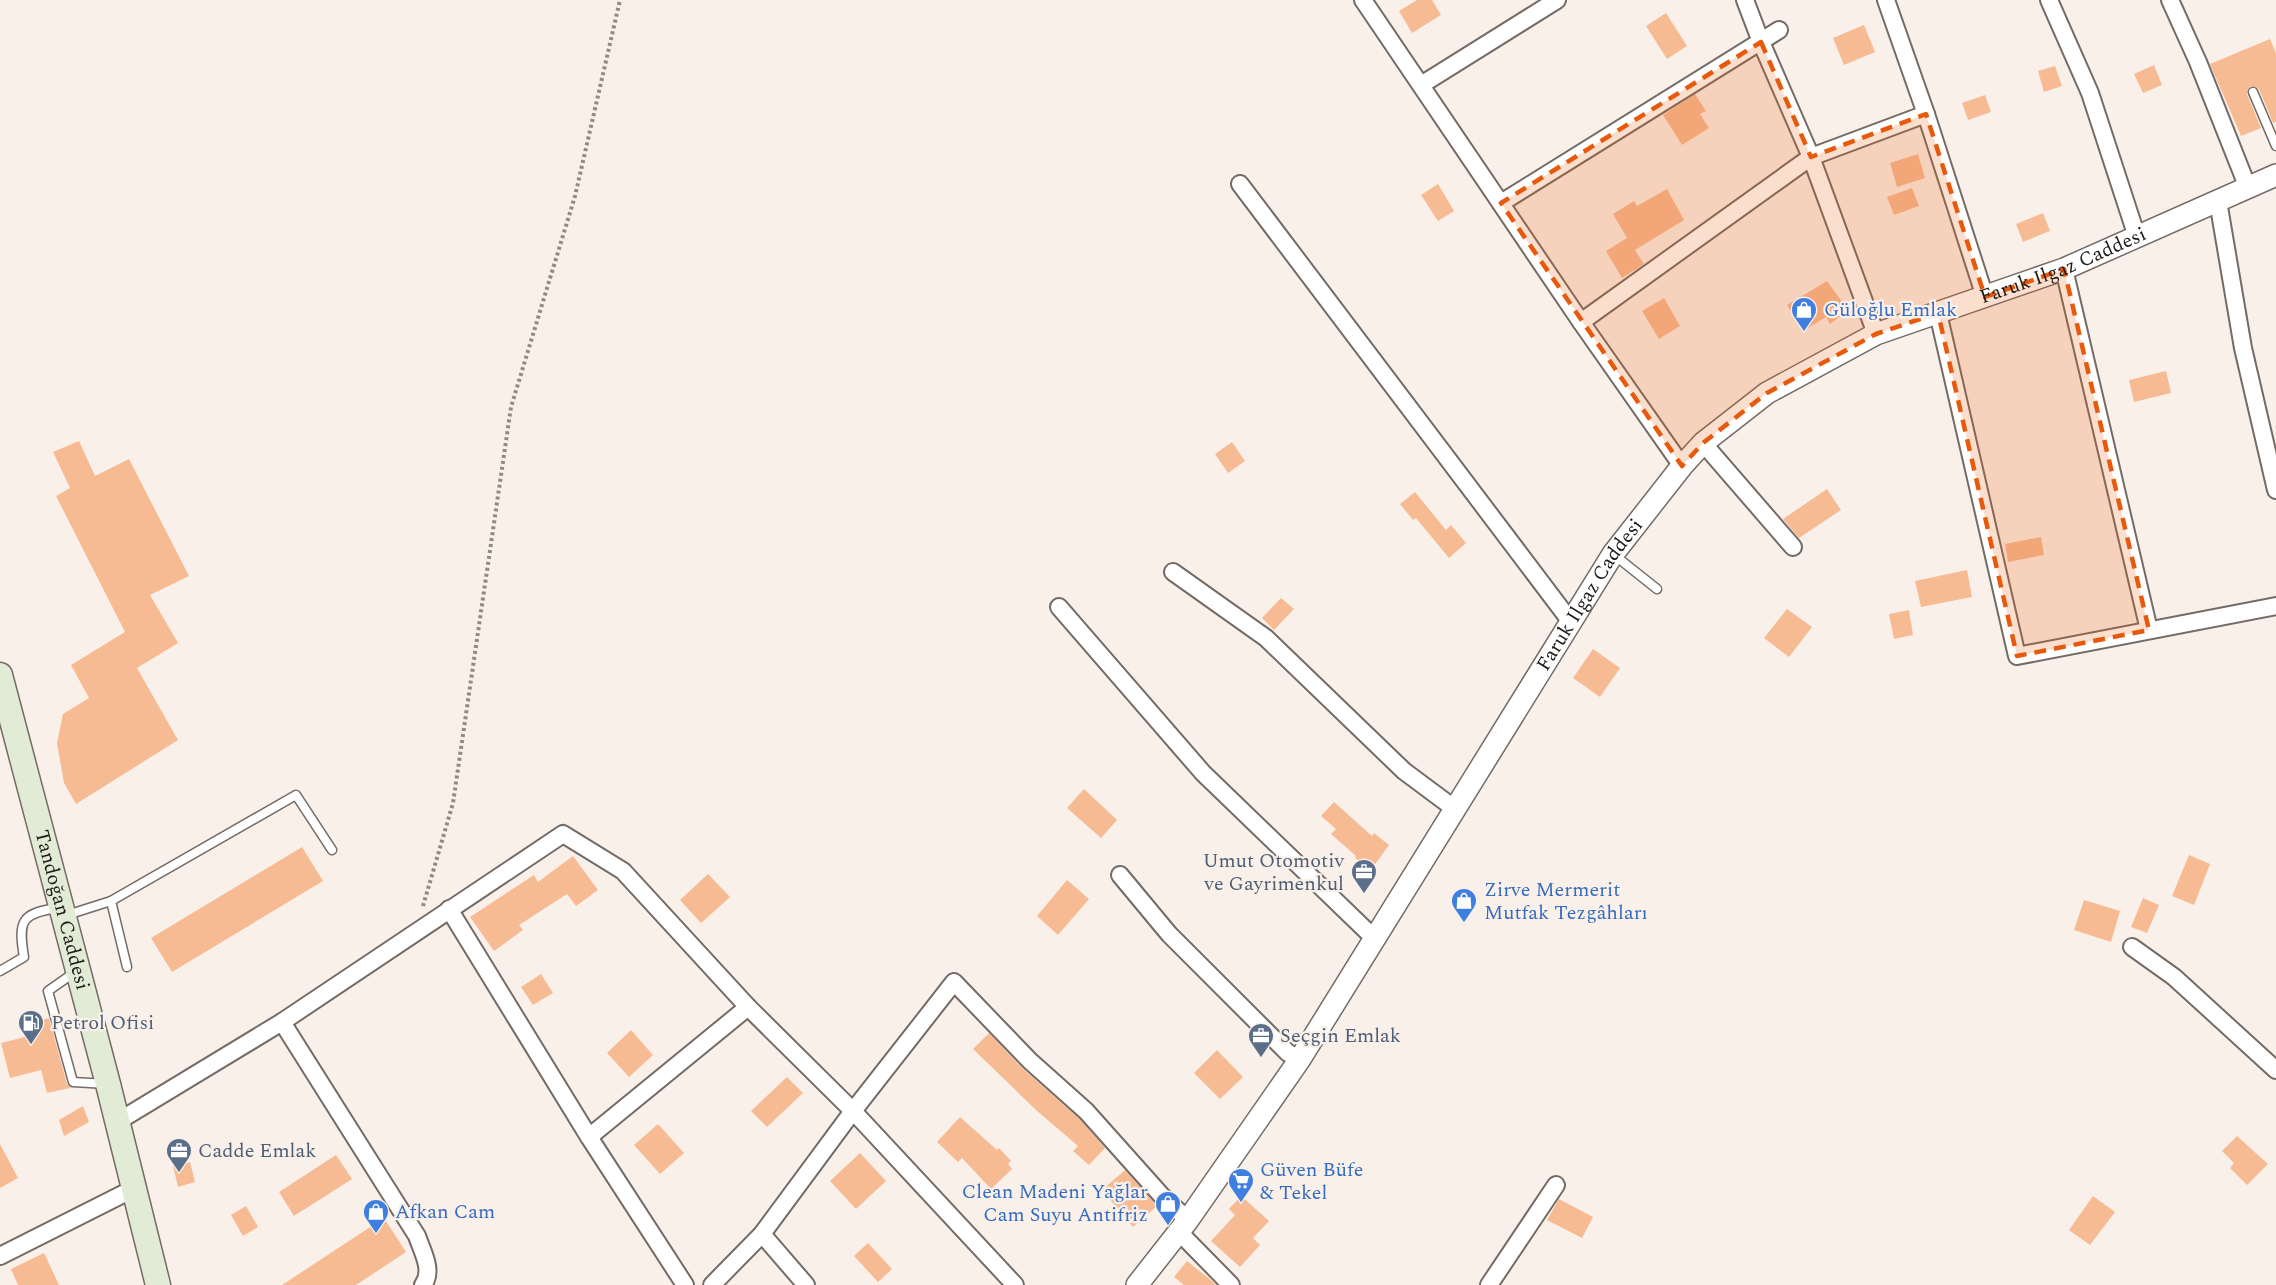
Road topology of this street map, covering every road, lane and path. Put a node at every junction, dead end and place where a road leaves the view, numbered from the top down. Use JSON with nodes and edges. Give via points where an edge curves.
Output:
{"nodes":[{"id":1,"x":620,"y":0,"type":"edge"},
{"id":2,"x":1363,"y":0,"type":"edge"},
{"id":3,"x":1557,"y":0,"type":"edge"},
{"id":4,"x":1745,"y":0,"type":"edge"},
{"id":5,"x":1886,"y":0,"type":"edge"},
{"id":6,"x":2049,"y":0,"type":"edge"},
{"id":7,"x":2170,"y":0,"type":"edge"},
{"id":8,"x":1779,"y":30,"type":"dead end"},
{"id":9,"x":1761,"y":42,"type":"junction"},
{"id":10,"x":1420,"y":85,"type":"junction"},
{"id":11,"x":2253,"y":92,"type":"dead end"},
{"id":12,"x":1926,"y":114,"type":"junction"},
{"id":13,"x":2276,"y":146,"type":"edge"},
{"id":14,"x":1811,"y":157,"type":"junction"},
{"id":15,"x":2276,"y":176,"type":"edge"},
{"id":16,"x":1240,"y":184,"type":"dead end"},
{"id":17,"x":2248,"y":188,"type":"junction"},
{"id":18,"x":2218,"y":201,"type":"junction"},
{"id":19,"x":1501,"y":203,"type":"junction"},
{"id":20,"x":2137,"y":237,"type":"junction"},
{"id":21,"x":2064,"y":269,"type":"junction"},
{"id":22,"x":1985,"y":297,"type":"junction"},
{"id":23,"x":1938,"y":313,"type":"junction"},
{"id":24,"x":1581,"y":322,"type":"junction"},
{"id":25,"x":1876,"y":334,"type":"junction"},
{"id":26,"x":1703,"y":443,"type":"junction"},
{"id":27,"x":1682,"y":466,"type":"junction"},
{"id":28,"x":2276,"y":490,"type":"edge"},
{"id":29,"x":1793,"y":547,"type":"dead end"},
{"id":30,"x":1613,"y":554,"type":"junction"},
{"id":31,"x":1173,"y":572,"type":"dead end"},
{"id":32,"x":1657,"y":589,"type":"dead end"},
{"id":33,"x":2276,"y":606,"type":"edge"},
{"id":34,"x":1059,"y":607,"type":"dead end"},
{"id":35,"x":1570,"y":622,"type":"junction"},
{"id":36,"x":2149,"y":630,"type":"junction"},
{"id":37,"x":0,"y":675,"type":"edge"},
{"id":38,"x":1455,"y":809,"type":"junction"},
{"id":39,"x":332,"y":850,"type":"dead end"},
{"id":40,"x":1120,"y":875,"type":"dead end"},
{"id":41,"x":111,"y":901,"type":"junction"},
{"id":42,"x":449,"y":909,"type":"junction"},
{"id":43,"x":62,"y":912,"type":"junction"},
{"id":44,"x":416,"y":931,"type":"junction"},
{"id":45,"x":1375,"y":939,"type":"junction"},
{"id":46,"x":2132,"y":947,"type":"dead end"},
{"id":47,"x":127,"y":967,"type":"dead end"},
{"id":48,"x":78,"y":970,"type":"junction"},
{"id":49,"x":0,"y":971,"type":"edge"},
{"id":50,"x":748,"y":1007,"type":"junction"},
{"id":51,"x":282,"y":1022,"type":"junction"},
{"id":52,"x":1300,"y":1059,"type":"junction"},
{"id":53,"x":2276,"y":1070,"type":"edge"},
{"id":54,"x":108,"y":1084,"type":"junction"},
{"id":55,"x":853,"y":1111,"type":"junction"},
{"id":56,"x":117,"y":1122,"type":"junction"},
{"id":57,"x":589,"y":1137,"type":"junction"},
{"id":58,"x":1557,"y":1185,"type":"dead end"},
{"id":59,"x":133,"y":1189,"type":"junction"},
{"id":60,"x":1183,"y":1226,"type":"junction"},
{"id":61,"x":762,"y":1234,"type":"junction"},
{"id":62,"x":0,"y":1256,"type":"edge"},
{"id":63,"x":158,"y":1285,"type":"edge"},
{"id":64,"x":423,"y":1285,"type":"edge"},
{"id":65,"x":685,"y":1285,"type":"edge"},
{"id":66,"x":712,"y":1285,"type":"edge"},
{"id":67,"x":806,"y":1285,"type":"edge"},
{"id":68,"x":1015,"y":1285,"type":"edge"},
{"id":69,"x":1137,"y":1285,"type":"edge"},
{"id":70,"x":1231,"y":1285,"type":"edge"},
{"id":71,"x":1489,"y":1285,"type":"edge"}],
"edges":[{"from":1,"to":44,"type":"path","via":[[575,196],[511,407],[453,803]]},
{"from":2,"to":10,"type":"street"},
{"from":3,"to":10,"type":"street"},
{"from":4,"to":9,"type":"street"},
{"from":5,"to":12,"type":"street"},
{"from":6,"to":20,"type":"street","via":[[2090,93]]},
{"from":7,"to":17,"type":"street"},
{"from":8,"to":9,"type":"street"},
{"from":9,"to":14,"type":"street"},
{"from":9,"to":19,"type":"street"},
{"from":10,"to":19,"type":"street"},
{"from":11,"to":13,"type":"lane"},
{"from":12,"to":14,"type":"street"},
{"from":12,"to":22,"type":"street"},
{"from":14,"to":24,"type":"street"},
{"from":14,"to":25,"type":"street"},
{"from":15,"to":17,"type":"street","name":"Faruk Ilgaz Caddesi"},
{"from":16,"to":35,"type":"street"},
{"from":17,"to":18,"type":"street","name":"Faruk Ilgaz Caddesi"},
{"from":18,"to":20,"type":"street","name":"Faruk Ilgaz Caddesi"},
{"from":18,"to":28,"type":"street","via":[[2243,348]]},
{"from":19,"to":24,"type":"street"},
{"from":20,"to":21,"type":"street","name":"Faruk Ilgaz Caddesi"},
{"from":21,"to":22,"type":"street","name":"Faruk Ilgaz Caddesi"},
{"from":21,"to":36,"type":"street"},
{"from":22,"to":23,"type":"street","name":"Faruk Ilgaz Caddesi"},
{"from":23,"to":25,"type":"street","name":"Faruk Ilgaz Caddesi"},
{"from":23,"to":36,"type":"street","via":[[2018,656]]},
{"from":24,"to":27,"type":"street"},
{"from":25,"to":26,"type":"street","name":"Faruk Ilgaz Caddesi","via":[[1767,393]]},
{"from":26,"to":27,"type":"street","name":"Faruk Ilgaz Caddesi"},
{"from":26,"to":29,"type":"street"},
{"from":27,"to":30,"type":"street","name":"Faruk Ilgaz Caddesi"},
{"from":30,"to":32,"type":"lane"},
{"from":30,"to":35,"type":"street","name":"Faruk Ilgaz Caddesi"},
{"from":31,"to":38,"type":"street","via":[[1266,638],[1404,771]]},
{"from":33,"to":36,"type":"street"},
{"from":34,"to":45,"type":"street","via":[[1203,773]]},
{"from":35,"to":38,"type":"street","name":"Faruk Ilgaz Caddesi"},
{"from":37,"to":43,"type":"main road","name":"Tandoğan Caddesi"},
{"from":38,"to":45,"type":"street","name":"Faruk Ilgaz Caddesi"},
{"from":39,"to":41,"type":"lane","via":[[296,795]]},
{"from":40,"to":52,"type":"street","via":[[1168,934],[1288,1053]]},
{"from":41,"to":43,"type":"lane"},
{"from":41,"to":47,"type":"lane"},
{"from":42,"to":44,"type":"street"},
{"from":42,"to":50,"type":"street","via":[[563,834],[623,871]]},
{"from":42,"to":57,"type":"street"},
{"from":43,"to":48,"type":"main road","name":"Tandoğan Caddesi"},
{"from":43,"to":49,"type":"lane","via":[[37,911],[26,918],[20,935],[24,957]]},
{"from":44,"to":51,"type":"street"},
{"from":45,"to":52,"type":"street","name":"Faruk Ilgaz Caddesi"},
{"from":46,"to":53,"type":"street","via":[[2174,977]]},
{"from":48,"to":54,"type":"main road","name":"Tandoğan Caddesi"},
{"from":48,"to":54,"type":"lane","via":[[48,991],[73,1082]]},
{"from":50,"to":55,"type":"street"},
{"from":50,"to":57,"type":"street"},
{"from":51,"to":56,"type":"street"},
{"from":51,"to":64,"type":"street","via":[[417,1236],[428,1266]]},
{"from":52,"to":60,"type":"street","name":"Faruk Ilgaz Caddesi"},
{"from":54,"to":56,"type":"main road","name":"Tandoğan Caddesi"},
{"from":55,"to":60,"type":"street","via":[[954,982],[1030,1061],[1086,1111],[1161,1195]]},
{"from":55,"to":61,"type":"street"},
{"from":55,"to":68,"type":"street"},
{"from":56,"to":59,"type":"main road","name":"Tandoğan Caddesi"},
{"from":57,"to":65,"type":"street"},
{"from":58,"to":71,"type":"street"},
{"from":59,"to":62,"type":"street"},
{"from":59,"to":63,"type":"main road","name":"Tandoğan Caddesi"},
{"from":60,"to":69,"type":"street","name":"Faruk Ilgaz Caddesi"},
{"from":60,"to":70,"type":"street"},
{"from":61,"to":66,"type":"street"},
{"from":61,"to":67,"type":"street"}]}
